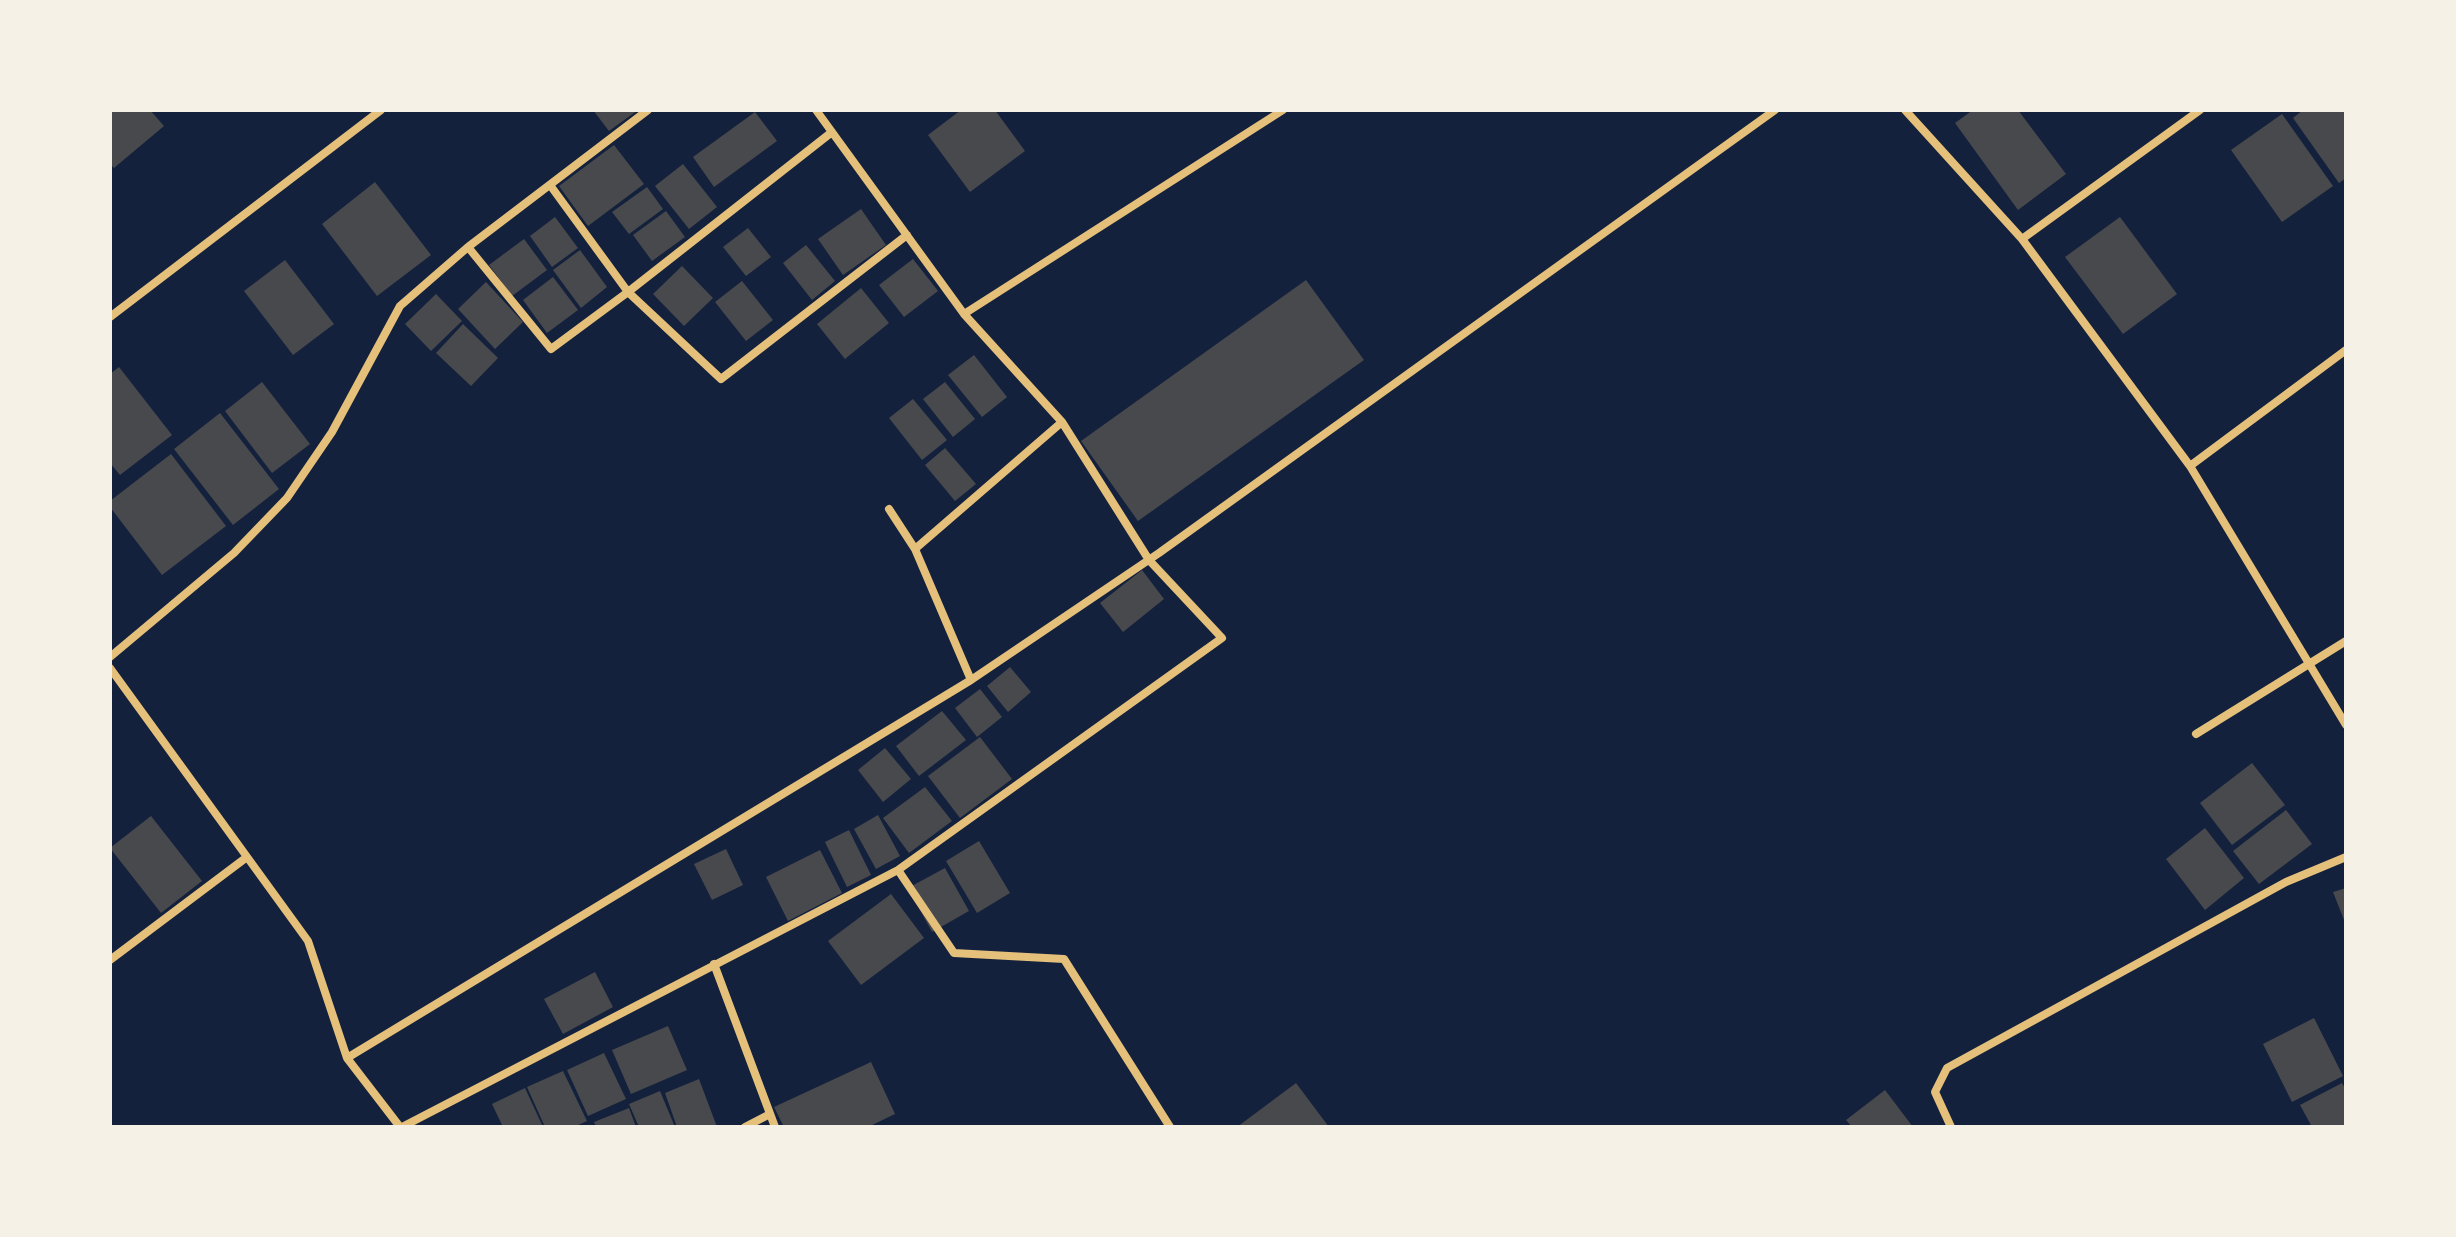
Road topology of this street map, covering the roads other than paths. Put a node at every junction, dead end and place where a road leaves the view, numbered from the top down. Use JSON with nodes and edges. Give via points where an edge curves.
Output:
{"nodes":[{"id":1,"x":381,"y":110,"type":"edge"},
{"id":2,"x":648,"y":110,"type":"edge"},
{"id":3,"x":816,"y":110,"type":"edge"},
{"id":4,"x":1283,"y":110,"type":"edge"},
{"id":5,"x":1775,"y":110,"type":"edge"},
{"id":6,"x":1905,"y":110,"type":"edge"},
{"id":7,"x":2200,"y":110,"type":"edge"},
{"id":8,"x":832,"y":132,"type":"junction"},
{"id":9,"x":550,"y":185,"type":"junction"},
{"id":10,"x":907,"y":235,"type":"junction"},
{"id":11,"x":2022,"y":239,"type":"junction"},
{"id":12,"x":468,"y":247,"type":"junction"},
{"id":13,"x":628,"y":292,"type":"junction"},
{"id":14,"x":964,"y":314,"type":"junction"},
{"id":15,"x":110,"y":317,"type":"edge"},
{"id":16,"x":2346,"y":350,"type":"edge"},
{"id":17,"x":1062,"y":422,"type":"junction"},
{"id":18,"x":2190,"y":466,"type":"junction"},
{"id":19,"x":889,"y":509,"type":"dead end"},
{"id":20,"x":915,"y":549,"type":"junction"},
{"id":21,"x":1149,"y":560,"type":"junction"},
{"id":22,"x":2346,"y":641,"type":"edge"},
{"id":23,"x":110,"y":657,"type":"edge"},
{"id":24,"x":2310,"y":665,"type":"junction"},
{"id":25,"x":110,"y":668,"type":"edge"},
{"id":26,"x":971,"y":680,"type":"junction"},
{"id":27,"x":2346,"y":725,"type":"edge"},
{"id":28,"x":2196,"y":734,"type":"dead end"},
{"id":29,"x":247,"y":857,"type":"junction"},
{"id":30,"x":2346,"y":857,"type":"edge"},
{"id":31,"x":898,"y":870,"type":"junction"},
{"id":32,"x":110,"y":960,"type":"edge"},
{"id":33,"x":714,"y":964,"type":"junction"},
{"id":34,"x":347,"y":1058,"type":"junction"},
{"id":35,"x":770,"y":1114,"type":"junction"},
{"id":36,"x":401,"y":1127,"type":"edge"},
{"id":37,"x":745,"y":1127,"type":"edge"},
{"id":38,"x":775,"y":1127,"type":"edge"},
{"id":39,"x":1170,"y":1127,"type":"edge"},
{"id":40,"x":1951,"y":1127,"type":"edge"}],
"edges":[{"from":1,"to":15,"type":"street"},
{"from":2,"to":9,"type":"street"},
{"from":3,"to":8,"type":"street"},
{"from":4,"to":14,"type":"street"},
{"from":5,"to":21,"type":"street"},
{"from":6,"to":11,"type":"street"},
{"from":7,"to":11,"type":"street"},
{"from":8,"to":10,"type":"street"},
{"from":8,"to":13,"type":"street"},
{"from":9,"to":12,"type":"street"},
{"from":9,"to":13,"type":"street"},
{"from":10,"to":13,"type":"street","via":[[721,379]]},
{"from":10,"to":14,"type":"street"},
{"from":11,"to":18,"type":"street"},
{"from":12,"to":13,"type":"street","via":[[551,349]]},
{"from":12,"to":23,"type":"street","via":[[400,306],[332,432],[287,498],[234,553]]},
{"from":14,"to":17,"type":"street"},
{"from":16,"to":18,"type":"street"},
{"from":17,"to":20,"type":"street"},
{"from":17,"to":21,"type":"street"},
{"from":18,"to":24,"type":"street"},
{"from":19,"to":20,"type":"street"},
{"from":20,"to":26,"type":"street"},
{"from":21,"to":26,"type":"street"},
{"from":21,"to":31,"type":"street","via":[[1222,638]]},
{"from":22,"to":24,"type":"street"},
{"from":24,"to":27,"type":"street"},
{"from":24,"to":28,"type":"street"},
{"from":25,"to":29,"type":"street"},
{"from":26,"to":34,"type":"street"},
{"from":29,"to":32,"type":"street"},
{"from":29,"to":34,"type":"street","via":[[308,941]]},
{"from":30,"to":40,"type":"street","via":[[2286,882],[1947,1068],[1935,1092]]},
{"from":31,"to":33,"type":"street"},
{"from":31,"to":39,"type":"street","via":[[954,953],[1064,959]]},
{"from":33,"to":35,"type":"street"},
{"from":33,"to":36,"type":"street"},
{"from":34,"to":36,"type":"street"},
{"from":35,"to":37,"type":"street"},
{"from":35,"to":38,"type":"street"}]}
